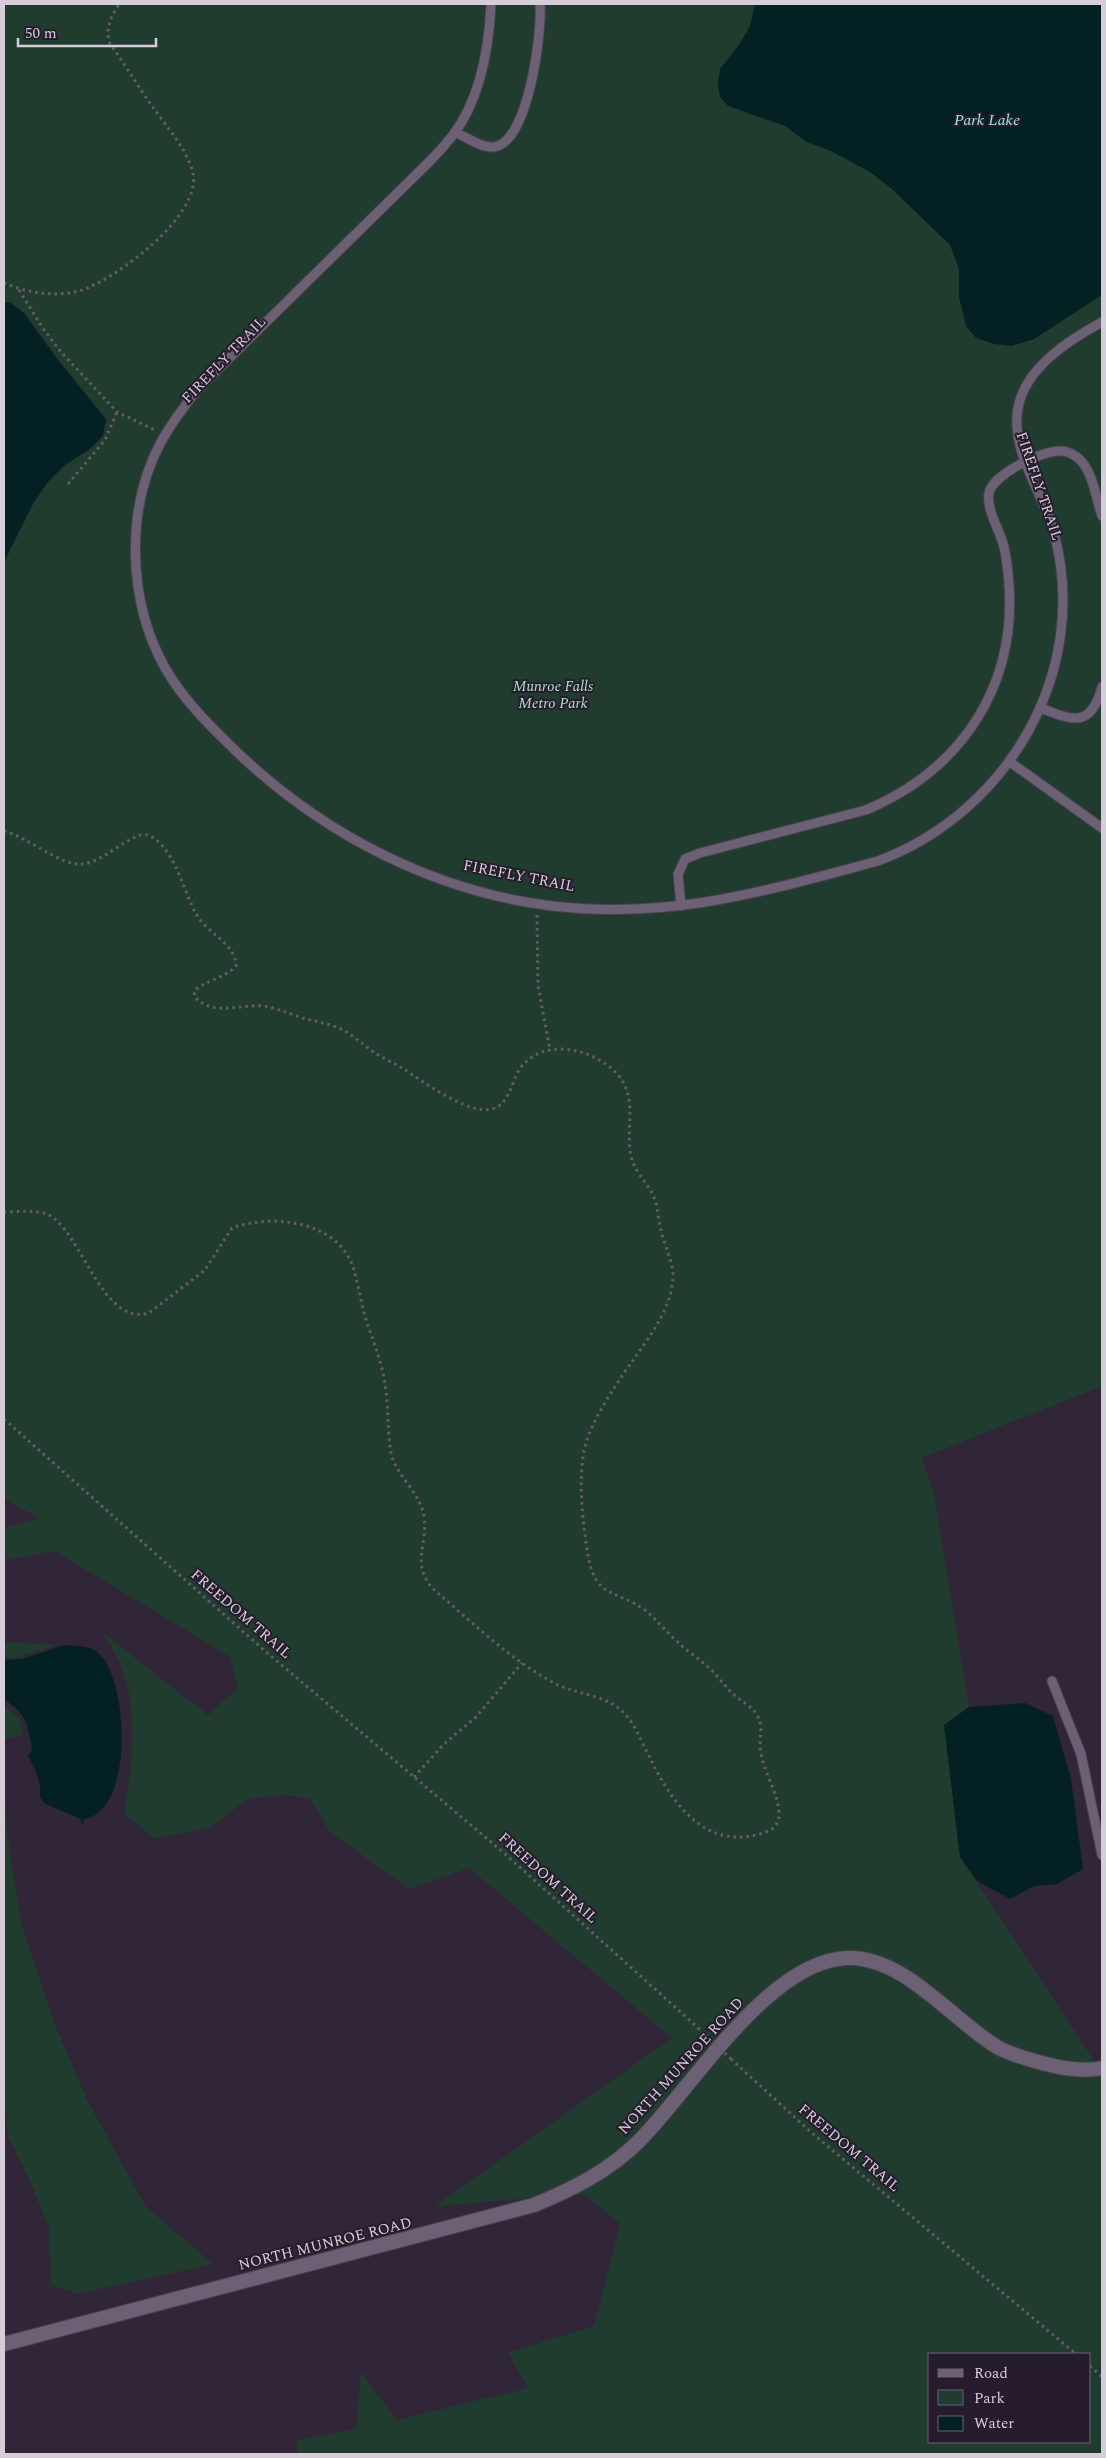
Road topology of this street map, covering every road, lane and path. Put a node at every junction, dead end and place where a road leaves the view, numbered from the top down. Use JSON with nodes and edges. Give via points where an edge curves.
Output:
{"nodes":[{"id":1,"x":119,"y":4,"type":"edge"},
{"id":2,"x":491,"y":4,"type":"edge"},
{"id":3,"x":540,"y":4,"type":"edge"},
{"id":4,"x":455,"y":132,"type":"junction"},
{"id":5,"x":4,"y":283,"type":"edge"},
{"id":6,"x":19,"y":289,"type":"junction"},
{"id":7,"x":1102,"y":322,"type":"edge"},
{"id":8,"x":117,"y":412,"type":"junction"},
{"id":9,"x":166,"y":434,"type":"junction"},
{"id":10,"x":1026,"y":462,"type":"junction"},
{"id":11,"x":68,"y":484,"type":"dead end"},
{"id":12,"x":1102,"y":516,"type":"edge"},
{"id":13,"x":1102,"y":687,"type":"edge"},
{"id":14,"x":1041,"y":708,"type":"junction"},
{"id":15,"x":1010,"y":762,"type":"junction"},
{"id":16,"x":1102,"y":828,"type":"edge"},
{"id":17,"x":4,"y":831,"type":"edge"},
{"id":18,"x":537,"y":904,"type":"junction"},
{"id":19,"x":681,"y":906,"type":"junction"},
{"id":20,"x":550,"y":1050,"type":"junction"},
{"id":21,"x":4,"y":1212,"type":"edge"},
{"id":22,"x":4,"y":1419,"type":"edge"},
{"id":23,"x":522,"y":1664,"type":"junction"},
{"id":24,"x":1052,"y":1681,"type":"dead end"},
{"id":25,"x":414,"y":1777,"type":"junction"},
{"id":26,"x":1102,"y":1855,"type":"edge"},
{"id":27,"x":1102,"y":2068,"type":"edge"},
{"id":28,"x":4,"y":2344,"type":"edge"},
{"id":29,"x":1075,"y":2353,"type":"edge"},
{"id":30,"x":1091,"y":2367,"type":"edge"},
{"id":31,"x":1102,"y":2377,"type":"edge"}],
"edges":[{"from":1,"to":6,"type":"path","via":[[109,22],[109,42],[174,136],[193,173],[192,192],[185,207],[152,246],[105,279],[82,290],[63,294]]},
{"from":2,"to":4,"type":"lane","via":[[486,57],[470,104]]},
{"from":3,"to":4,"type":"lane","via":[[533,80],[509,138],[495,147],[485,146]]},
{"from":4,"to":9,"type":"lane","via":[[430,161],[221,364],[184,406]]},
{"from":5,"to":6,"type":"path"},
{"from":6,"to":8,"type":"path","via":[[61,352]]},
{"from":7,"to":10,"type":"lane","via":[[1053,354],[1036,371],[1022,393],[1016,429]]},
{"from":8,"to":9,"type":"path"},
{"from":8,"to":11,"type":"path","via":[[105,440]]},
{"from":9,"to":18,"type":"lane","via":[[153,459],[141,498],[136,565],[138,590],[148,629],[164,666],[176,684],[216,732],[271,784],[345,836],[407,867],[455,884]]},
{"from":10,"to":12,"type":"lane","via":[[1059,450],[1079,459],[1087,469]]},
{"from":10,"to":14,"type":"lane","via":[[1045,504],[1054,535],[1063,593],[1057,657]]},
{"from":10,"to":19,"type":"lane","via":[[1000,475],[989,492],[989,504],[1004,547],[1008,572],[1008,638],[995,686],[981,716],[965,738],[910,788],[866,810],[685,859],[678,874]]},
{"from":13,"to":14,"type":"lane","via":[[1093,710],[1077,719]]},
{"from":14,"to":15,"type":"lane"},
{"from":15,"to":16,"type":"lane"},
{"from":15,"to":19,"type":"lane","via":[[990,787],[947,825],[892,856],[739,897]]},
{"from":17,"to":20,"type":"path","via":[[17,834],[69,863],[81,865],[96,862],[138,836],[146,834],[156,839],[174,863],[197,914],[208,930],[230,947],[236,956],[236,966],[231,971],[195,990],[198,1002],[209,1007],[256,1005],[337,1026],[374,1053],[456,1101],[480,1110],[493,1109],[500,1104],[520,1068],[530,1059]]},
{"from":18,"to":19,"type":"lane","via":[[597,910]]},
{"from":18,"to":20,"type":"path","via":[[538,986]]},
{"from":20,"to":23,"type":"path","via":[[568,1049],[604,1062],[626,1088],[631,1106],[632,1159],[654,1196],[673,1268],[673,1281],[658,1326],[627,1369],[584,1449],[582,1488],[593,1576],[604,1590],[630,1600],[646,1611],[735,1696],[754,1710],[760,1720],[761,1754],[780,1815],[778,1823],[770,1832],[749,1837],[725,1837],[708,1832],[692,1820],[671,1795],[626,1714],[612,1703],[556,1684]]},
{"from":21,"to":23,"type":"path","via":[[42,1212],[60,1223],[115,1304],[139,1316],[149,1313],[205,1270],[224,1237],[232,1228],[243,1224],[301,1223],[318,1230],[342,1250],[351,1263],[379,1356],[392,1456],[416,1495],[424,1515],[425,1536],[420,1564],[423,1577]]},
{"from":22,"to":25,"type":"path","name":"FREEDOM TRAIL","via":[[265,1651]]},
{"from":23,"to":25,"type":"path","via":[[476,1717],[444,1744]]},
{"from":24,"to":26,"type":"lane","via":[[1081,1754]]},
{"from":25,"to":29,"type":"path","name":"FREEDOM TRAIL","bridge":true,"via":[[504,1853],[813,2134]]},
{"from":27,"to":28,"type":"street","name":"NORTH MUNROE ROAD","via":[[1066,2069],[998,2048],[893,1970],[871,1960],[846,1958],[825,1962],[800,1972],[772,1992],[753,2009],[639,2141],[612,2166],[566,2192],[524,2208]]},
{"from":30,"to":31,"type":"path"}]}
